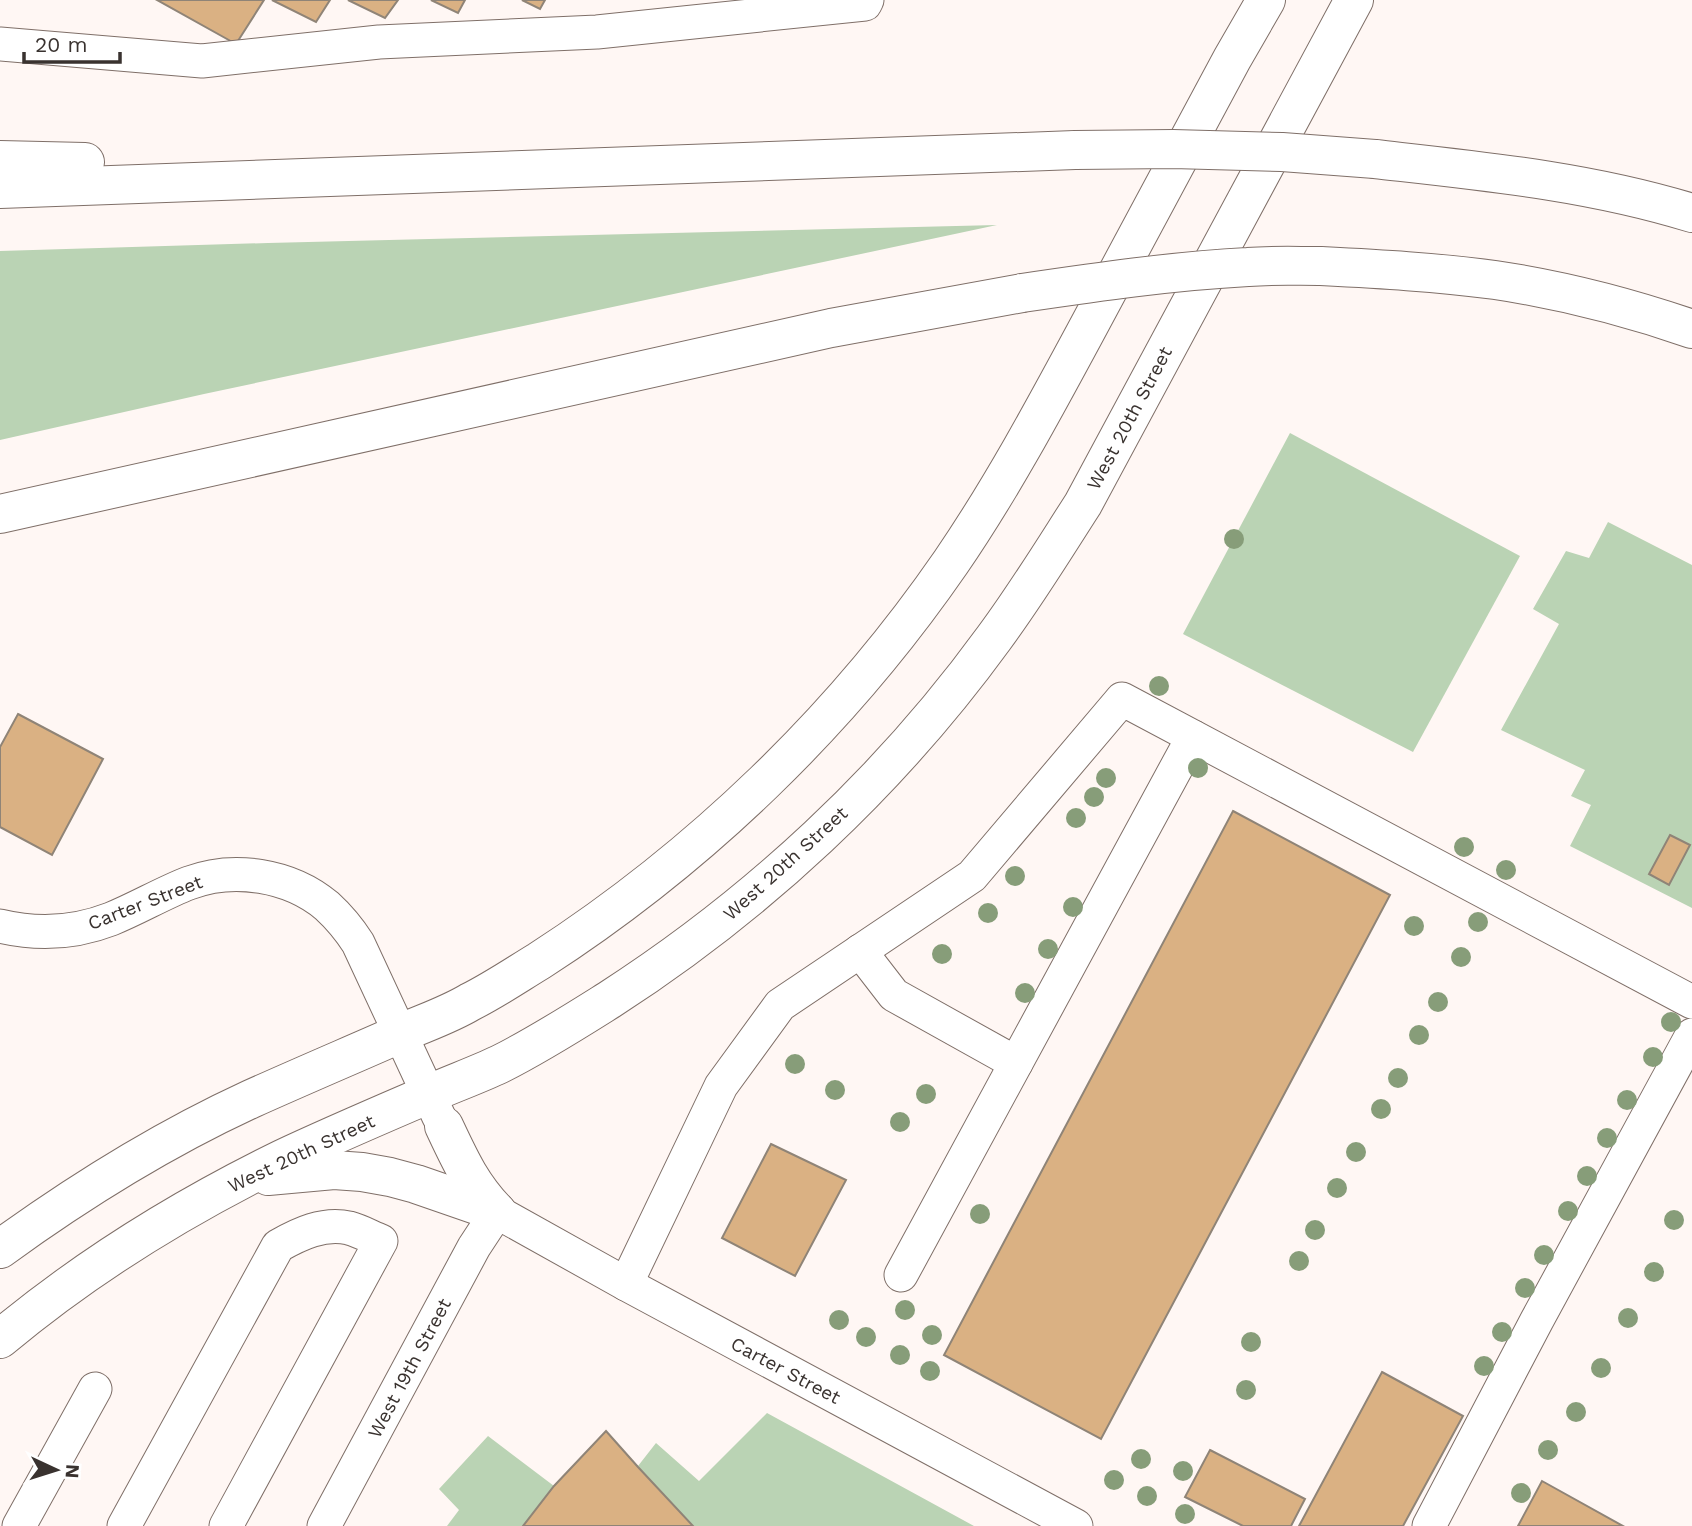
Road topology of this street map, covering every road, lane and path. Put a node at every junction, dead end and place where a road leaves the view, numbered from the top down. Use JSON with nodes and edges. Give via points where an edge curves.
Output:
{"nodes":[{"id":1,"x":867,"y":0,"type":"edge"},
{"id":2,"x":1266,"y":0,"type":"edge"},
{"id":3,"x":1354,"y":0,"type":"edge"},
{"id":4,"x":0,"y":44,"type":"edge"},
{"id":5,"x":0,"y":160,"type":"edge"},
{"id":6,"x":1495,"y":172,"type":"junction"},
{"id":7,"x":429,"y":173,"type":"junction"},
{"id":8,"x":1692,"y":187,"type":"edge"},
{"id":9,"x":0,"y":189,"type":"edge"},
{"id":10,"x":1692,"y":213,"type":"edge"},
{"id":11,"x":1692,"y":329,"type":"edge"},
{"id":12,"x":0,"y":514,"type":"edge"},
{"id":13,"x":1193,"y":737,"type":"junction"},
{"id":14,"x":0,"y":926,"type":"edge"},
{"id":15,"x":860,"y":951,"type":"junction"},
{"id":16,"x":1692,"y":1002,"type":"edge"},
{"id":17,"x":400,"y":1034,"type":"junction"},
{"id":18,"x":1692,"y":1035,"type":"edge"},
{"id":19,"x":1016,"y":1063,"type":"junction"},
{"id":20,"x":436,"y":1110,"type":"junction"},
{"id":21,"x":243,"y":1179,"type":"junction"},
{"id":22,"x":497,"y":1212,"type":"junction"},
{"id":23,"x":0,"y":1249,"type":"edge"},
{"id":24,"x":901,"y":1275,"type":"dead end"},
{"id":25,"x":626,"y":1284,"type":"junction"},
{"id":26,"x":0,"y":1339,"type":"edge"},
{"id":27,"x":95,"y":1389,"type":"dead end"},
{"id":28,"x":19,"y":1526,"type":"edge"},
{"id":29,"x":124,"y":1526,"type":"edge"},
{"id":30,"x":226,"y":1526,"type":"edge"},
{"id":31,"x":324,"y":1526,"type":"edge"},
{"id":32,"x":1076,"y":1526,"type":"edge"},
{"id":33,"x":1429,"y":1526,"type":"edge"}],
"edges":[{"from":1,"to":4,"type":"street","via":[[865,4],[597,32],[379,42],[202,61]]},
{"from":2,"to":17,"type":"main road","via":[[996,494],[910,618],[849,692],[734,810],[607,915],[468,1004]]},
{"from":3,"to":20,"type":"main road","name":"West 20th Street","via":[[1083,504],[1040,572],[945,702],[835,820],[710,929],[643,978],[500,1064]]},
{"from":5,"to":7,"type":"main road"},
{"from":6,"to":7,"type":"main road","bridge":true,"via":[[1282,152],[1173,149]]},
{"from":6,"to":8,"type":"main road","via":[[1577,174]]},
{"from":6,"to":10,"type":"main road","via":[[1576,184]]},
{"from":7,"to":9,"type":"main road"},
{"from":11,"to":12,"type":"main road","bridge":true,"via":[[1575,295],[1495,280],[1319,266],[1188,271],[1022,293],[831,328]]},
{"from":13,"to":15,"type":"street","via":[[1122,699],[972,876]]},
{"from":13,"to":16,"type":"street"},
{"from":13,"to":19,"type":"street"},
{"from":14,"to":17,"type":"street","name":"Carter Street","via":[[60,932],[109,919],[213,876],[281,881],[304,891],[343,922],[358,943]]},
{"from":15,"to":19,"type":"street","via":[[894,995]]},
{"from":15,"to":25,"type":"street","via":[[780,1005],[721,1086]]},
{"from":17,"to":20,"type":"street","name":"Carter Street"},
{"from":17,"to":23,"type":"main road","via":[[182,1133],[114,1171]]},
{"from":18,"to":33,"type":"street"},
{"from":19,"to":24,"type":"street"},
{"from":20,"to":21,"type":"main road","name":"West 20th Street","via":[[285,1158]]},
{"from":20,"to":22,"type":"main road","via":[[467,1174]]},
{"from":21,"to":22,"type":"main road","via":[[334,1170],[362,1172],[416,1184]]},
{"from":21,"to":26,"type":"main road","name":"West 20th Street","via":[[151,1230]]},
{"from":22,"to":25,"type":"street","name":"Carter Street"},
{"from":22,"to":31,"type":"street","name":"West 19th Street"},
{"from":25,"to":32,"type":"street","name":"Carter Street"},
{"from":27,"to":28,"type":"street"},
{"from":29,"to":30,"type":"street","via":[[278,1246],[334,1226],[381,1241]]}]}
